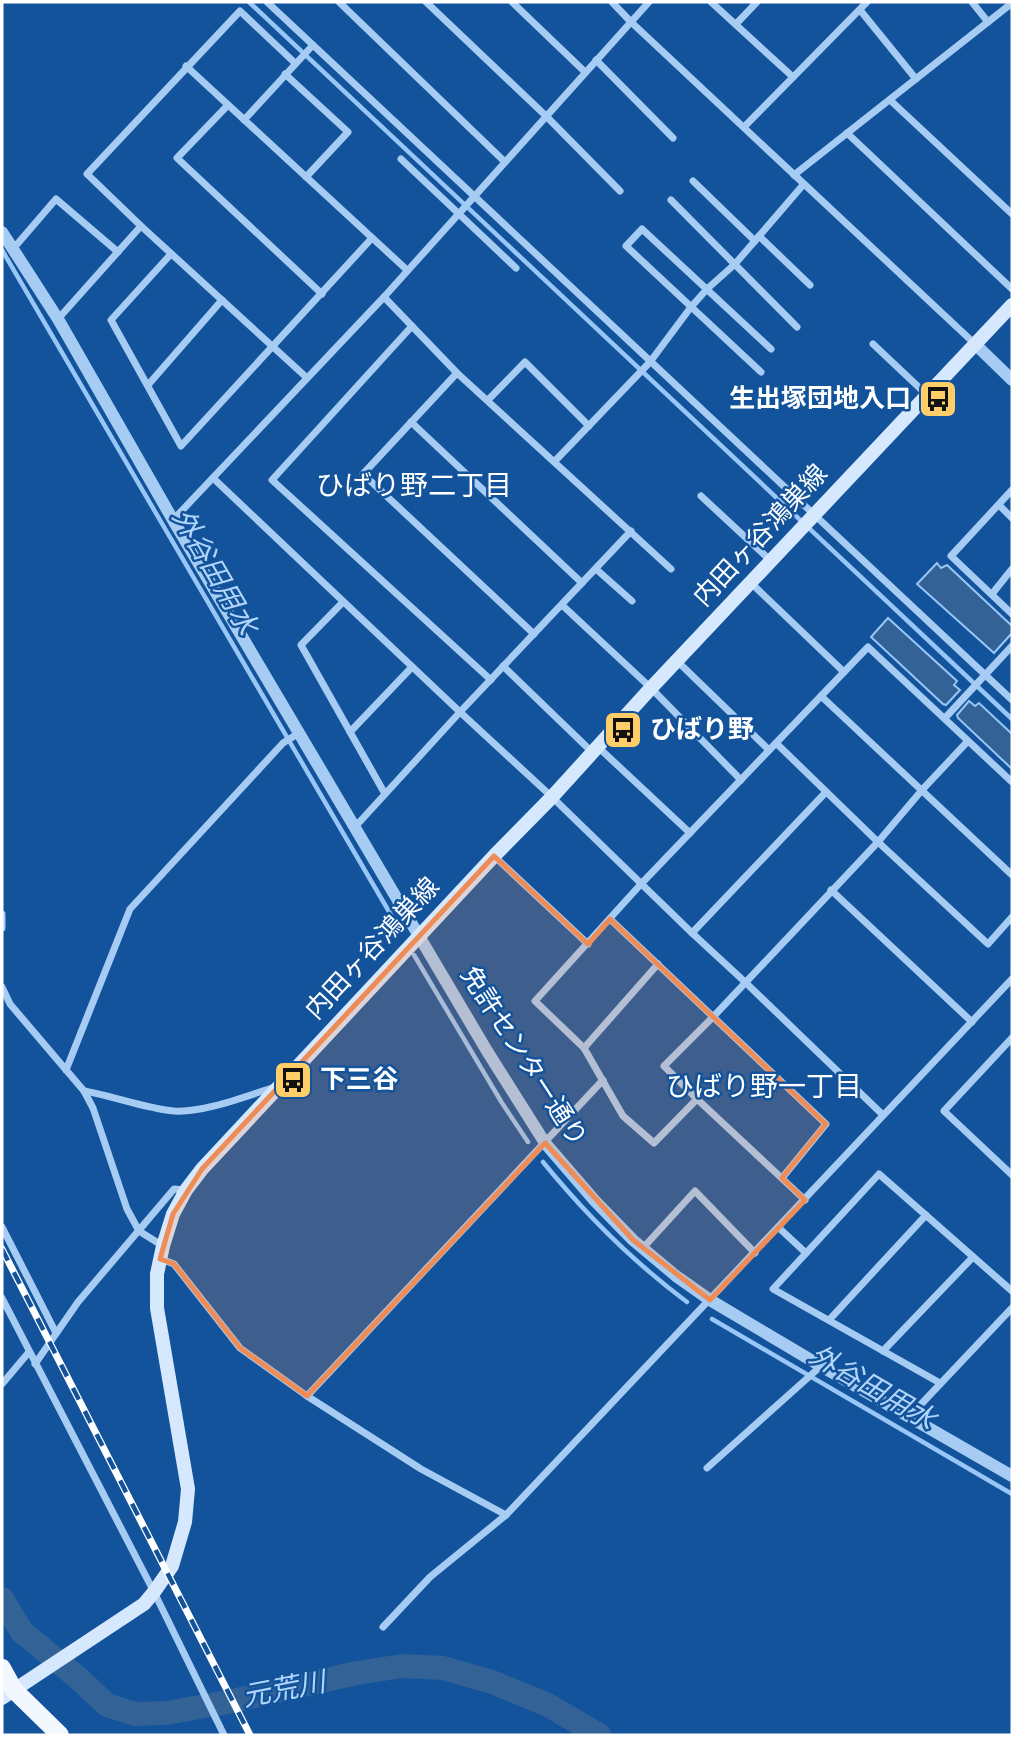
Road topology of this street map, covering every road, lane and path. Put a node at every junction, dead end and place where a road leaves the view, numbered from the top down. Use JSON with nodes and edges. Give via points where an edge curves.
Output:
{"nodes":[{"id":1,"x":267,"y":2,"type":"edge"},
{"id":2,"x":339,"y":2,"type":"edge"},
{"id":3,"x":426,"y":2,"type":"edge"},
{"id":4,"x":512,"y":2,"type":"edge"},
{"id":5,"x":612,"y":2,"type":"edge"},
{"id":6,"x":649,"y":2,"type":"edge"},
{"id":7,"x":711,"y":2,"type":"edge"},
{"id":8,"x":757,"y":2,"type":"edge"},
{"id":9,"x":867,"y":2,"type":"edge"},
{"id":10,"x":972,"y":2,"type":"edge"},
{"id":11,"x":1012,"y":3,"type":"edge"},
{"id":12,"x":860,"y":9,"type":"junction"},
{"id":13,"x":630,"y":21,"type":"junction"},
{"id":14,"x":989,"y":22,"type":"junction"},
{"id":15,"x":736,"y":24,"type":"junction"},
{"id":16,"x":313,"y":45,"type":"junction"},
{"id":17,"x":596,"y":60,"type":"junction"},
{"id":18,"x":295,"y":63,"type":"junction"},
{"id":19,"x":186,"y":66,"type":"junction"},
{"id":20,"x":585,"y":72,"type":"junction"},
{"id":21,"x":285,"y":74,"type":"junction"},
{"id":22,"x":793,"y":77,"type":"junction"},
{"id":23,"x":916,"y":79,"type":"junction"},
{"id":24,"x":890,"y":100,"type":"junction"},
{"id":25,"x":228,"y":105,"type":"junction"},
{"id":26,"x":546,"y":116,"type":"junction"},
{"id":27,"x":244,"y":120,"type":"junction"},
{"id":28,"x":744,"y":127,"type":"junction"},
{"id":29,"x":847,"y":133,"type":"junction"},
{"id":30,"x":673,"y":138,"type":"dead end"},
{"id":31,"x":401,"y":159,"type":"dead end"},
{"id":32,"x":505,"y":162,"type":"junction"},
{"id":33,"x":794,"y":176,"type":"junction"},
{"id":34,"x":306,"y":177,"type":"junction"},
{"id":35,"x":692,"y":181,"type":"dead end"},
{"id":36,"x":803,"y":185,"type":"junction"},
{"id":37,"x":620,"y":191,"type":"dead end"},
{"id":38,"x":474,"y":196,"type":"junction"},
{"id":39,"x":671,"y":200,"type":"dead end"},
{"id":40,"x":458,"y":214,"type":"junction"},
{"id":41,"x":1012,"y":214,"type":"edge"},
{"id":42,"x":141,"y":226,"type":"junction"},
{"id":43,"x":2,"y":232,"type":"edge"},
{"id":44,"x":372,"y":238,"type":"junction"},
{"id":45,"x":757,"y":238,"type":"junction"},
{"id":46,"x":13,"y":249,"type":"junction"},
{"id":47,"x":118,"y":252,"type":"junction"},
{"id":48,"x":171,"y":254,"type":"junction"},
{"id":49,"x":735,"y":264,"type":"junction"},
{"id":50,"x":516,"y":268,"type":"dead end"},
{"id":51,"x":407,"y":270,"type":"junction"},
{"id":52,"x":810,"y":285,"type":"dead end"},
{"id":53,"x":707,"y":289,"type":"junction"},
{"id":54,"x":1012,"y":289,"type":"edge"},
{"id":55,"x":322,"y":294,"type":"junction"},
{"id":56,"x":384,"y":297,"type":"junction"},
{"id":57,"x":222,"y":300,"type":"junction"},
{"id":58,"x":1012,"y":305,"type":"edge"},
{"id":59,"x":691,"y":307,"type":"junction"},
{"id":60,"x":58,"y":318,"type":"junction"},
{"id":61,"x":412,"y":326,"type":"junction"},
{"id":62,"x":797,"y":327,"type":"dead end"},
{"id":63,"x":873,"y":344,"type":"dead end"},
{"id":64,"x":975,"y":344,"type":"junction"},
{"id":65,"x":274,"y":346,"type":"junction"},
{"id":66,"x":771,"y":349,"type":"dead end"},
{"id":67,"x":650,"y":362,"type":"junction"},
{"id":68,"x":761,"y":372,"type":"dead end"},
{"id":69,"x":457,"y":373,"type":"junction"},
{"id":70,"x":306,"y":377,"type":"junction"},
{"id":71,"x":1012,"y":380,"type":"edge"},
{"id":72,"x":148,"y":385,"type":"junction"},
{"id":73,"x":927,"y":395,"type":"junction"},
{"id":74,"x":488,"y":400,"type":"junction"},
{"id":75,"x":411,"y":422,"type":"junction"},
{"id":76,"x":589,"y":426,"type":"junction"},
{"id":77,"x":555,"y":461,"type":"junction"},
{"id":78,"x":213,"y":478,"type":"junction"},
{"id":79,"x":1012,"y":490,"type":"edge"},
{"id":80,"x":701,"y":496,"type":"dead end"},
{"id":81,"x":999,"y":505,"type":"junction"},
{"id":82,"x":815,"y":516,"type":"junction"},
{"id":83,"x":1012,"y":519,"type":"edge"},
{"id":84,"x":173,"y":520,"type":"junction"},
{"id":85,"x":631,"y":531,"type":"junction"},
{"id":86,"x":772,"y":561,"type":"junction"},
{"id":87,"x":596,"y":569,"type":"junction"},
{"id":88,"x":671,"y":569,"type":"dead end"},
{"id":89,"x":1012,"y":569,"type":"edge"},
{"id":90,"x":582,"y":583,"type":"junction"},
{"id":91,"x":751,"y":583,"type":"junction"},
{"id":92,"x":992,"y":594,"type":"junction"},
{"id":93,"x":632,"y":601,"type":"dead end"},
{"id":94,"x":343,"y":602,"type":"junction"},
{"id":95,"x":562,"y":605,"type":"junction"},
{"id":96,"x":1012,"y":614,"type":"edge"},
{"id":97,"x":534,"y":634,"type":"junction"},
{"id":98,"x":1012,"y":646,"type":"edge"},
{"id":99,"x":677,"y":661,"type":"junction"},
{"id":100,"x":503,"y":666,"type":"junction"},
{"id":101,"x":412,"y":667,"type":"junction"},
{"id":102,"x":844,"y":672,"type":"junction"},
{"id":103,"x":985,"y":675,"type":"junction"},
{"id":104,"x":491,"y":680,"type":"junction"},
{"id":105,"x":651,"y":688,"type":"junction"},
{"id":106,"x":821,"y":695,"type":"junction"},
{"id":107,"x":1012,"y":700,"type":"edge"},
{"id":108,"x":460,"y":712,"type":"junction"},
{"id":109,"x":945,"y":718,"type":"junction"},
{"id":110,"x":350,"y":732,"type":"junction"},
{"id":111,"x":299,"y":733,"type":"junction"},
{"id":112,"x":968,"y":741,"type":"junction"},
{"id":113,"x":776,"y":743,"type":"junction"},
{"id":114,"x":595,"y":750,"type":"junction"},
{"id":115,"x":769,"y":750,"type":"junction"},
{"id":116,"x":741,"y":780,"type":"junction"},
{"id":117,"x":1012,"y":782,"type":"edge"},
{"id":118,"x":922,"y":790,"type":"junction"},
{"id":119,"x":826,"y":792,"type":"junction"},
{"id":120,"x":385,"y":794,"type":"junction"},
{"id":121,"x":552,"y":797,"type":"junction"},
{"id":122,"x":355,"y":827,"type":"junction"},
{"id":123,"x":690,"y":833,"type":"junction"},
{"id":124,"x":878,"y":842,"type":"junction"},
{"id":125,"x":494,"y":856,"type":"junction"},
{"id":126,"x":1012,"y":875,"type":"edge"},
{"id":127,"x":641,"y":884,"type":"junction"},
{"id":128,"x":831,"y":890,"type":"junction"},
{"id":129,"x":2,"y":914,"type":"edge"},
{"id":130,"x":1012,"y":917,"type":"edge"},
{"id":131,"x":610,"y":919,"type":"junction"},
{"id":132,"x":2,"y":928,"type":"edge"},
{"id":133,"x":692,"y":933,"type":"junction"},
{"id":134,"x":419,"y":936,"type":"junction"},
{"id":135,"x":588,"y":944,"type":"junction"},
{"id":136,"x":658,"y":964,"type":"junction"},
{"id":137,"x":1012,"y":979,"type":"edge"},
{"id":138,"x":745,"y":982,"type":"junction"},
{"id":139,"x":2,"y":987,"type":"edge"},
{"id":140,"x":713,"y":1016,"type":"junction"},
{"id":141,"x":972,"y":1022,"type":"junction"},
{"id":142,"x":1012,"y":1038,"type":"edge"},
{"id":143,"x":584,"y":1048,"type":"junction"},
{"id":144,"x":66,"y":1070,"type":"junction"},
{"id":145,"x":603,"y":1080,"type":"junction"},
{"id":146,"x":279,"y":1086,"type":"junction"},
{"id":147,"x":84,"y":1091,"type":"junction"},
{"id":148,"x":697,"y":1099,"type":"junction"},
{"id":149,"x":883,"y":1115,"type":"junction"},
{"id":150,"x":545,"y":1143,"type":"junction"},
{"id":151,"x":1012,"y":1175,"type":"edge"},
{"id":152,"x":782,"y":1178,"type":"junction"},
{"id":153,"x":186,"y":1190,"type":"junction"},
{"id":154,"x":805,"y":1200,"type":"junction"},
{"id":155,"x":926,"y":1215,"type":"junction"},
{"id":156,"x":2,"y":1227,"type":"edge"},
{"id":157,"x":779,"y":1228,"type":"junction"},
{"id":158,"x":139,"y":1231,"type":"junction"},
{"id":159,"x":643,"y":1248,"type":"junction"},
{"id":160,"x":161,"y":1252,"type":"junction"},
{"id":161,"x":806,"y":1252,"type":"junction"},
{"id":162,"x":755,"y":1253,"type":"junction"},
{"id":163,"x":973,"y":1257,"type":"junction"},
{"id":164,"x":1012,"y":1291,"type":"edge"},
{"id":165,"x":2,"y":1298,"type":"edge"},
{"id":166,"x":710,"y":1300,"type":"junction"},
{"id":167,"x":1012,"y":1308,"type":"edge"},
{"id":168,"x":829,"y":1321,"type":"junction"},
{"id":169,"x":56,"y":1333,"type":"junction"},
{"id":170,"x":883,"y":1351,"type":"junction"},
{"id":171,"x":29,"y":1352,"type":"junction"},
{"id":172,"x":35,"y":1364,"type":"junction"},
{"id":173,"x":821,"y":1366,"type":"junction"},
{"id":174,"x":940,"y":1383,"type":"junction"},
{"id":175,"x":2,"y":1384,"type":"edge"},
{"id":176,"x":307,"y":1396,"type":"junction"},
{"id":177,"x":908,"y":1417,"type":"junction"},
{"id":178,"x":707,"y":1468,"type":"dead end"},
{"id":179,"x":1012,"y":1476,"type":"edge"},
{"id":180,"x":506,"y":1515,"type":"junction"},
{"id":181,"x":154,"y":1592,"type":"junction"},
{"id":182,"x":383,"y":1627,"type":"dead end"},
{"id":183,"x":2,"y":1668,"type":"edge"},
{"id":184,"x":13,"y":1691,"type":"edge"},
{"id":185,"x":60,"y":1735,"type":"edge"},
{"id":186,"x":225,"y":1735,"type":"edge"}],
"edges":[{"from":1,"to":16,"type":"street"},
{"from":2,"to":32,"type":"street"},
{"from":3,"to":26,"type":"street"},
{"from":4,"to":20,"type":"street"},
{"from":5,"to":13,"type":"street"},
{"from":6,"to":13,"type":"street"},
{"from":7,"to":15,"type":"street"},
{"from":8,"to":15,"type":"street"},
{"from":9,"to":12,"type":"street"},
{"from":10,"to":14,"type":"street"},
{"from":11,"to":14,"type":"street"},
{"from":12,"to":22,"type":"street"},
{"from":12,"to":23,"type":"street"},
{"from":13,"to":17,"type":"street"},
{"from":13,"to":28,"type":"street"},
{"from":14,"to":23,"type":"street"},
{"from":15,"to":22,"type":"street"},
{"from":16,"to":18,"type":"street"},
{"from":16,"to":38,"type":"street"},
{"from":17,"to":20,"type":"street"},
{"from":17,"to":30,"type":"street"},
{"from":18,"to":19,"type":"street","via":[[240,11]]},
{"from":18,"to":21,"type":"street"},
{"from":19,"to":25,"type":"street"},
{"from":19,"to":42,"type":"street","via":[[87,174]]},
{"from":20,"to":26,"type":"street"},
{"from":21,"to":27,"type":"street"},
{"from":21,"to":34,"type":"street","via":[[348,132]]},
{"from":22,"to":28,"type":"street"},
{"from":23,"to":24,"type":"street"},
{"from":24,"to":29,"type":"street"},
{"from":24,"to":41,"type":"street"},
{"from":25,"to":27,"type":"street"},
{"from":25,"to":55,"type":"street","via":[[177,158]]},
{"from":26,"to":32,"type":"street"},
{"from":26,"to":37,"type":"street"},
{"from":27,"to":34,"type":"street"},
{"from":28,"to":33,"type":"street"},
{"from":29,"to":33,"type":"street"},
{"from":29,"to":54,"type":"street"},
{"from":31,"to":40,"type":"street"},
{"from":32,"to":38,"type":"street"},
{"from":33,"to":36,"type":"street"},
{"from":34,"to":44,"type":"street"},
{"from":35,"to":45,"type":"street"},
{"from":36,"to":45,"type":"street"},
{"from":36,"to":64,"type":"street"},
{"from":38,"to":40,"type":"street"},
{"from":38,"to":67,"type":"street"},
{"from":39,"to":49,"type":"street"},
{"from":40,"to":50,"type":"street"},
{"from":40,"to":51,"type":"street"},
{"from":42,"to":47,"type":"street"},
{"from":42,"to":48,"type":"street"},
{"from":43,"to":46,"type":"street","name":"免許センター通り"},
{"from":44,"to":51,"type":"street"},
{"from":44,"to":55,"type":"street"},
{"from":45,"to":49,"type":"street"},
{"from":45,"to":52,"type":"street"},
{"from":46,"to":47,"type":"street","via":[[56,199]]},
{"from":46,"to":60,"type":"street","name":"免許センター通り"},
{"from":47,"to":60,"type":"street"},
{"from":48,"to":57,"type":"street"},
{"from":48,"to":72,"type":"street","via":[[111,320]]},
{"from":49,"to":53,"type":"street"},
{"from":49,"to":62,"type":"street"},
{"from":51,"to":56,"type":"street"},
{"from":53,"to":59,"type":"street"},
{"from":53,"to":59,"type":"street","via":[[642,229],[626,246]]},
{"from":53,"to":66,"type":"street"},
{"from":55,"to":65,"type":"street"},
{"from":56,"to":61,"type":"street"},
{"from":56,"to":70,"type":"street"},
{"from":57,"to":65,"type":"street"},
{"from":57,"to":72,"type":"street"},
{"from":58,"to":64,"type":"main road","name":"内田ヶ谷鴻巣線"},
{"from":59,"to":67,"type":"street"},
{"from":59,"to":68,"type":"street"},
{"from":60,"to":84,"type":"street","name":"免許センター通り"},
{"from":61,"to":69,"type":"street"},
{"from":61,"to":104,"type":"street","via":[[272,480]]},
{"from":63,"to":73,"type":"street"},
{"from":64,"to":71,"type":"street"},
{"from":64,"to":73,"type":"main road","name":"内田ヶ谷鴻巣線"},
{"from":65,"to":70,"type":"street"},
{"from":65,"to":72,"type":"street","via":[[181,446]]},
{"from":67,"to":76,"type":"street"},
{"from":67,"to":82,"type":"street"},
{"from":69,"to":74,"type":"street"},
{"from":69,"to":75,"type":"street"},
{"from":70,"to":78,"type":"street"},
{"from":73,"to":82,"type":"main road","name":"内田ヶ谷鴻巣線"},
{"from":74,"to":76,"type":"street","via":[[525,362]]},
{"from":74,"to":77,"type":"street"},
{"from":75,"to":90,"type":"street"},
{"from":75,"to":97,"type":"street","via":[[363,474]]},
{"from":76,"to":77,"type":"street"},
{"from":77,"to":85,"type":"street"},
{"from":78,"to":84,"type":"street"},
{"from":78,"to":94,"type":"street"},
{"from":79,"to":81,"type":"street"},
{"from":80,"to":86,"type":"street"},
{"from":81,"to":83,"type":"street"},
{"from":81,"to":92,"type":"street","via":[[951,556]]},
{"from":82,"to":86,"type":"main road","name":"内田ヶ谷鴻巣線"},
{"from":82,"to":103,"type":"street"},
{"from":84,"to":111,"type":"street","name":"免許センター通り"},
{"from":85,"to":87,"type":"street"},
{"from":85,"to":88,"type":"street"},
{"from":86,"to":91,"type":"main road","name":"内田ヶ谷鴻巣線"},
{"from":87,"to":90,"type":"street"},
{"from":87,"to":93,"type":"street"},
{"from":89,"to":92,"type":"street"},
{"from":90,"to":95,"type":"street"},
{"from":91,"to":99,"type":"main road","name":"内田ヶ谷鴻巣線"},
{"from":91,"to":102,"type":"street"},
{"from":92,"to":96,"type":"street"},
{"from":94,"to":101,"type":"street"},
{"from":94,"to":110,"type":"street","via":[[301,645]]},
{"from":95,"to":97,"type":"street"},
{"from":95,"to":105,"type":"street"},
{"from":97,"to":100,"type":"street"},
{"from":98,"to":103,"type":"street"},
{"from":99,"to":105,"type":"main road","name":"内田ヶ谷鴻巣線"},
{"from":99,"to":115,"type":"street"},
{"from":100,"to":104,"type":"street"},
{"from":100,"to":114,"type":"street"},
{"from":101,"to":108,"type":"street"},
{"from":101,"to":110,"type":"street"},
{"from":102,"to":106,"type":"street"},
{"from":102,"to":109,"type":"street","via":[[868,647]]},
{"from":103,"to":107,"type":"street"},
{"from":103,"to":109,"type":"street"},
{"from":104,"to":108,"type":"street"},
{"from":105,"to":114,"type":"main road","name":"内田ヶ谷鴻巣線"},
{"from":105,"to":116,"type":"street"},
{"from":106,"to":113,"type":"street"},
{"from":106,"to":118,"type":"street"},
{"from":108,"to":120,"type":"street"},
{"from":108,"to":121,"type":"street"},
{"from":109,"to":112,"type":"street"},
{"from":110,"to":120,"type":"street"},
{"from":111,"to":122,"type":"street","name":"免許センター通り"},
{"from":111,"to":144,"type":"street","via":[[283,743],[130,909]]},
{"from":112,"to":117,"type":"street"},
{"from":112,"to":118,"type":"street"},
{"from":113,"to":115,"type":"street"},
{"from":113,"to":119,"type":"street"},
{"from":114,"to":121,"type":"main road","name":"内田ヶ谷鴻巣線"},
{"from":114,"to":123,"type":"street"},
{"from":115,"to":116,"type":"street"},
{"from":116,"to":123,"type":"street"},
{"from":118,"to":124,"type":"street"},
{"from":118,"to":126,"type":"street"},
{"from":119,"to":124,"type":"street"},
{"from":119,"to":133,"type":"street"},
{"from":120,"to":122,"type":"street"},
{"from":121,"to":125,"type":"main road","name":"内田ヶ谷鴻巣線"},
{"from":121,"to":127,"type":"street"},
{"from":122,"to":134,"type":"street","name":"免許センター通り"},
{"from":123,"to":127,"type":"street"},
{"from":124,"to":128,"type":"street"},
{"from":124,"to":130,"type":"street","via":[[988,944]]},
{"from":125,"to":134,"type":"main road","name":"内田ヶ谷鴻巣線"},
{"from":125,"to":135,"type":"street"},
{"from":127,"to":131,"type":"street"},
{"from":127,"to":133,"type":"street"},
{"from":128,"to":138,"type":"street"},
{"from":128,"to":141,"type":"street"},
{"from":129,"to":132,"type":"street"},
{"from":131,"to":135,"type":"street"},
{"from":131,"to":136,"type":"street"},
{"from":133,"to":138,"type":"street"},
{"from":134,"to":146,"type":"main road","name":"内田ヶ谷鴻巣線"},
{"from":134,"to":150,"type":"street","name":"免許センター通り"},
{"from":135,"to":143,"type":"street","via":[[535,1001]]},
{"from":136,"to":140,"type":"street"},
{"from":136,"to":143,"type":"street"},
{"from":137,"to":141,"type":"street"},
{"from":138,"to":140,"type":"street"},
{"from":138,"to":149,"type":"street"},
{"from":139,"to":144,"type":"street","via":[[10,1004]]},
{"from":140,"to":148,"type":"street","via":[[664,1066]]},
{"from":140,"to":152,"type":"street","via":[[826,1124]]},
{"from":141,"to":149,"type":"street"},
{"from":142,"to":151,"type":"street","via":[[944,1111]]},
{"from":143,"to":145,"type":"street"},
{"from":144,"to":147,"type":"street"},
{"from":145,"to":148,"type":"street","via":[[623,1116],[654,1143]]},
{"from":145,"to":150,"type":"street"},
{"from":146,"to":147,"type":"street","via":[[214,1106],[177,1111]]},
{"from":146,"to":153,"type":"main road","name":"内田ヶ谷鴻巣線"},
{"from":147,"to":158,"type":"street"},
{"from":148,"to":152,"type":"street"},
{"from":149,"to":154,"type":"street"},
{"from":150,"to":159,"type":"street","name":"免許センター通り"},
{"from":150,"to":176,"type":"street"},
{"from":152,"to":154,"type":"street"},
{"from":153,"to":158,"type":"street","via":[[174,1189]]},
{"from":153,"to":160,"type":"main road","name":"内田ヶ谷鴻巣線"},
{"from":154,"to":157,"type":"street"},
{"from":155,"to":161,"type":"street","via":[[879,1174]]},
{"from":155,"to":163,"type":"street"},
{"from":155,"to":168,"type":"street"},
{"from":156,"to":169,"type":"street"},
{"from":157,"to":161,"type":"street"},
{"from":157,"to":162,"type":"street"},
{"from":158,"to":160,"type":"street"},
{"from":158,"to":169,"type":"street"},
{"from":159,"to":162,"type":"street","via":[[695,1191]]},
{"from":159,"to":166,"type":"street","name":"免許センター通り"},
{"from":160,"to":176,"type":"street","via":[[240,1348]]},
{"from":160,"to":181,"type":"main road","name":"内田ヶ谷鴻巣線","via":[[157,1308],[188,1489],[180,1544]]},
{"from":161,"to":168,"type":"street","via":[[772,1289]]},
{"from":162,"to":166,"type":"street"},
{"from":163,"to":164,"type":"street"},
{"from":163,"to":170,"type":"street"},
{"from":165,"to":171,"type":"street"},
{"from":166,"to":173,"type":"street","name":"免許センター通り"},
{"from":166,"to":180,"type":"street"},
{"from":167,"to":174,"type":"street"},
{"from":168,"to":170,"type":"street"},
{"from":169,"to":172,"type":"street"},
{"from":170,"to":174,"type":"street"},
{"from":171,"to":172,"type":"street"},
{"from":171,"to":175,"type":"street"},
{"from":172,"to":181,"type":"street"},
{"from":173,"to":177,"type":"street","name":"免許センター通り"},
{"from":173,"to":178,"type":"street"},
{"from":174,"to":177,"type":"street"},
{"from":176,"to":180,"type":"street","via":[[421,1469]]},
{"from":177,"to":179,"type":"street","name":"免許センター通り"},
{"from":180,"to":182,"type":"street","via":[[430,1577]]},
{"from":181,"to":184,"type":"main road","name":"内田ヶ谷鴻巣線","via":[[103,1633]]},
{"from":181,"to":186,"type":"street"},
{"from":183,"to":184,"type":"main road"},
{"from":184,"to":185,"type":"main road"}]}
